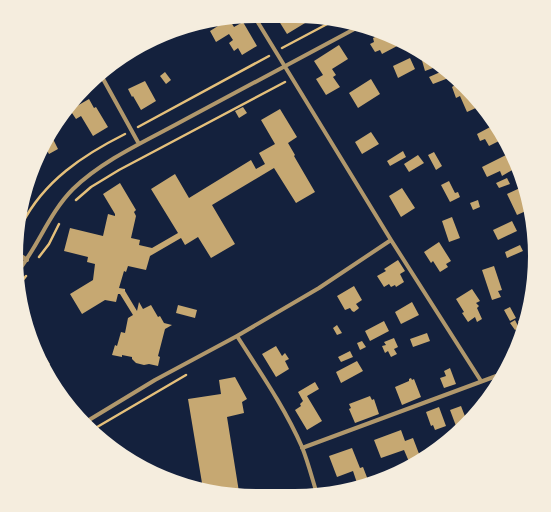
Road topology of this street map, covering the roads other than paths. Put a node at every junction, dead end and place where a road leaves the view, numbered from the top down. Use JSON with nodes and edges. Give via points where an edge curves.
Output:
{"nodes":[{"id":1,"x":258,"y":23,"type":"edge"},
{"id":2,"x":352,"y":30,"type":"edge"},
{"id":3,"x":285,"y":66,"type":"junction"},
{"id":4,"x":104,"y":80,"type":"edge"},
{"id":5,"x":139,"y":144,"type":"junction"},
{"id":6,"x":391,"y":240,"type":"junction"},
{"id":7,"x":23,"y":257,"type":"edge"},
{"id":8,"x":27,"y":260,"type":"junction"},
{"id":9,"x":23,"y":265,"type":"edge"},
{"id":10,"x":237,"y":336,"type":"junction"},
{"id":11,"x":494,"y":377,"type":"edge"},
{"id":12,"x":481,"y":381,"type":"junction"},
{"id":13,"x":90,"y":420,"type":"edge"},
{"id":14,"x":302,"y":448,"type":"junction"},
{"id":15,"x":315,"y":488,"type":"edge"}],
"edges":[{"from":1,"to":3,"type":"street"},
{"from":2,"to":3,"type":"street"},
{"from":3,"to":5,"type":"street"},
{"from":3,"to":6,"type":"street"},
{"from":4,"to":5,"type":"street"},
{"from":5,"to":8,"type":"street","via":[[99,168],[72,191],[56,210]]},
{"from":6,"to":10,"type":"street","via":[[319,288]]},
{"from":6,"to":12,"type":"street"},
{"from":7,"to":8,"type":"street"},
{"from":8,"to":9,"type":"street"},
{"from":10,"to":13,"type":"street","via":[[155,380]]},
{"from":10,"to":14,"type":"street","via":[[268,385]]},
{"from":11,"to":12,"type":"street"},
{"from":12,"to":14,"type":"street"},
{"from":14,"to":15,"type":"street"}]}
